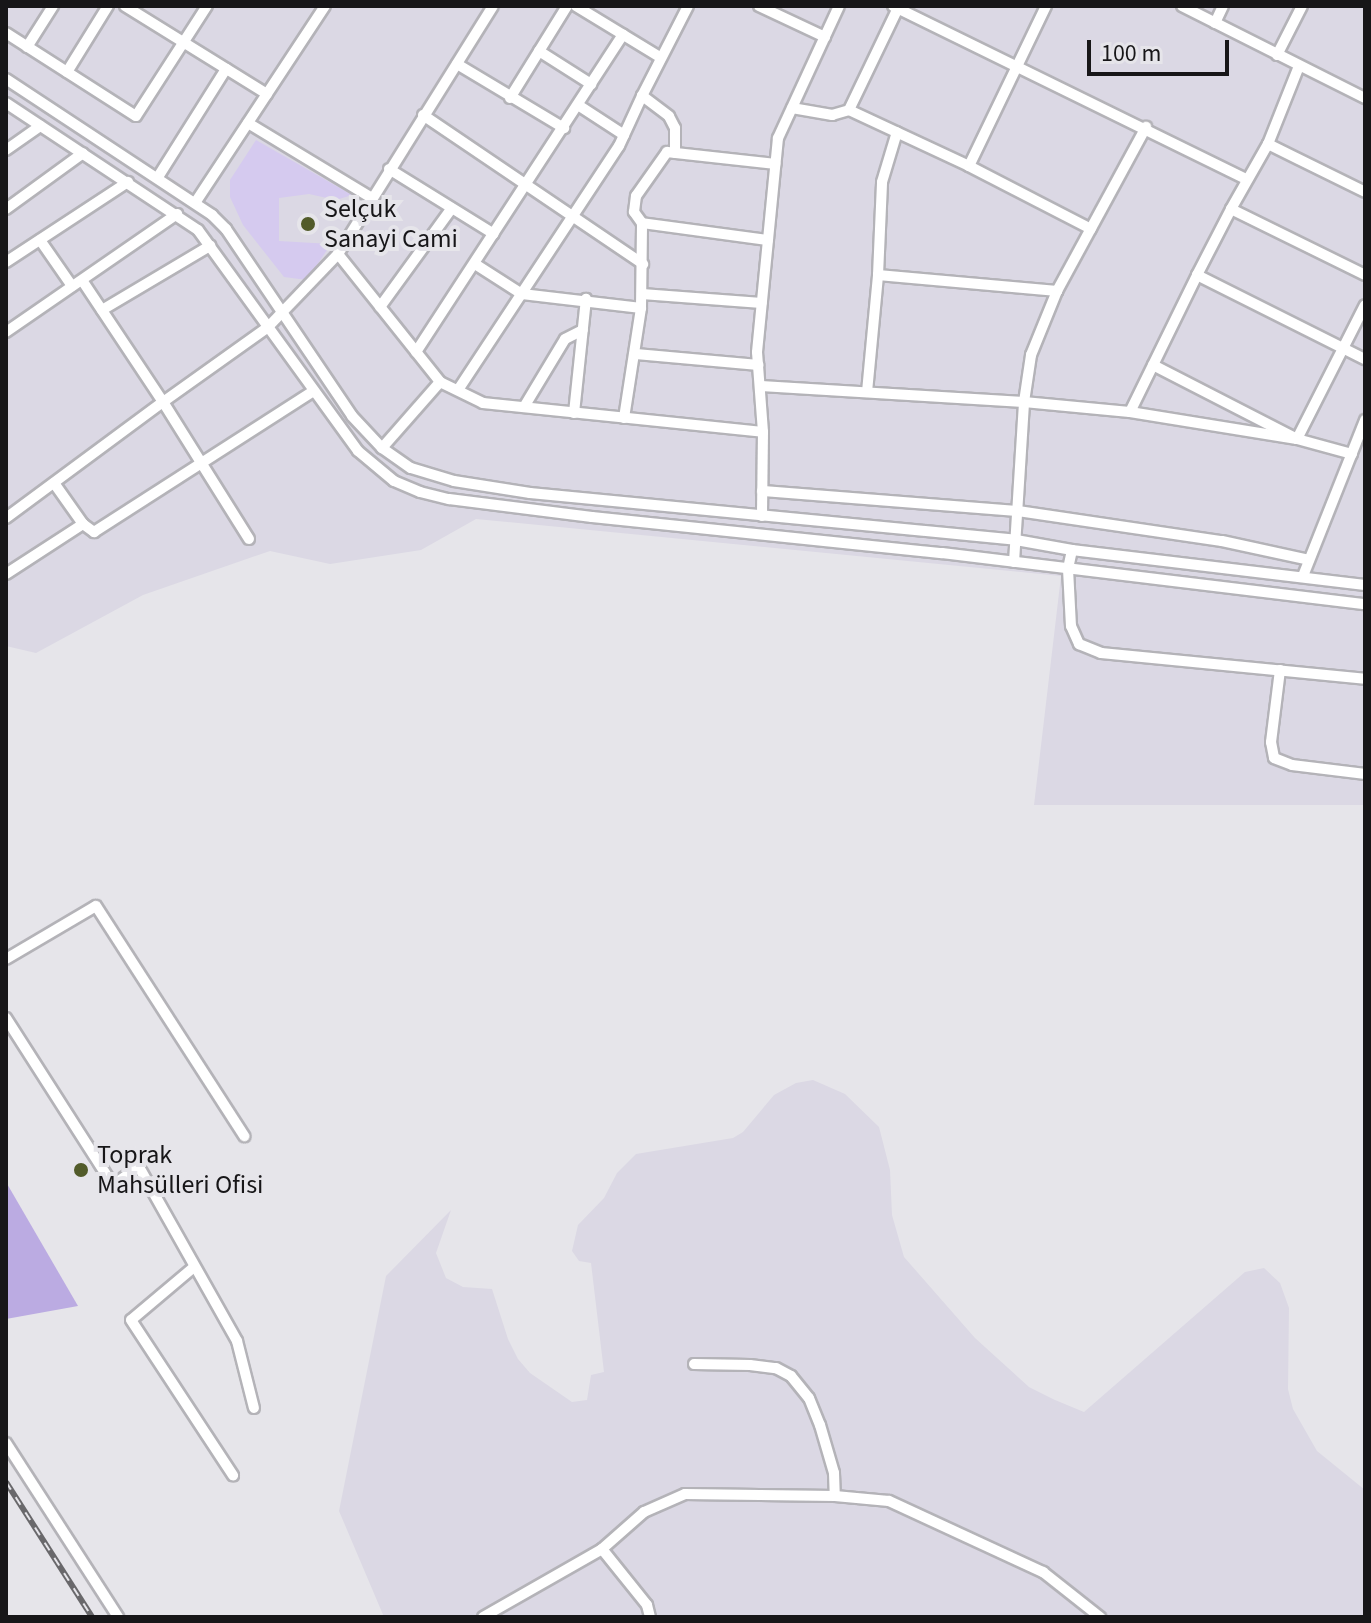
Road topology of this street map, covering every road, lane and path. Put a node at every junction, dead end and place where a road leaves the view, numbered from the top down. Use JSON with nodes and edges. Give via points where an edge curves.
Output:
{"nodes":[{"id":1,"x":53,"y":6,"type":"edge"},
{"id":2,"x":108,"y":6,"type":"edge"},
{"id":3,"x":125,"y":6,"type":"edge"},
{"id":4,"x":207,"y":6,"type":"edge"},
{"id":5,"x":325,"y":6,"type":"edge"},
{"id":6,"x":493,"y":6,"type":"edge"},
{"id":7,"x":567,"y":6,"type":"edge"},
{"id":8,"x":576,"y":6,"type":"edge"},
{"id":9,"x":688,"y":6,"type":"edge"},
{"id":10,"x":759,"y":6,"type":"edge"},
{"id":11,"x":839,"y":6,"type":"edge"},
{"id":12,"x":1046,"y":6,"type":"edge"},
{"id":13,"x":1182,"y":6,"type":"edge"},
{"id":14,"x":1223,"y":6,"type":"edge"},
{"id":15,"x":1302,"y":6,"type":"edge"},
{"id":16,"x":896,"y":7,"type":"edge"},
{"id":17,"x":1215,"y":23,"type":"junction"},
{"id":18,"x":6,"y":33,"type":"edge"},
{"id":19,"x":623,"y":34,"type":"junction"},
{"id":20,"x":825,"y":37,"type":"junction"},
{"id":21,"x":185,"y":43,"type":"junction"},
{"id":22,"x":27,"y":47,"type":"junction"},
{"id":23,"x":539,"y":51,"type":"junction"},
{"id":24,"x":1277,"y":55,"type":"junction"},
{"id":25,"x":660,"y":57,"type":"junction"},
{"id":26,"x":457,"y":64,"type":"junction"},
{"id":27,"x":1017,"y":65,"type":"junction"},
{"id":28,"x":1299,"y":66,"type":"junction"},
{"id":29,"x":226,"y":69,"type":"junction"},
{"id":30,"x":67,"y":72,"type":"junction"},
{"id":31,"x":6,"y":79,"type":"edge"},
{"id":32,"x":591,"y":84,"type":"junction"},
{"id":33,"x":267,"y":94,"type":"junction"},
{"id":34,"x":1364,"y":95,"type":"edge"},
{"id":35,"x":642,"y":96,"type":"junction"},
{"id":36,"x":510,"y":98,"type":"junction"},
{"id":37,"x":6,"y":103,"type":"edge"},
{"id":38,"x":578,"y":105,"type":"junction"},
{"id":39,"x":792,"y":108,"type":"junction"},
{"id":40,"x":849,"y":110,"type":"junction"},
{"id":41,"x":423,"y":115,"type":"junction"},
{"id":42,"x":248,"y":123,"type":"junction"},
{"id":43,"x":40,"y":126,"type":"junction"},
{"id":44,"x":1146,"y":127,"type":"junction"},
{"id":45,"x":564,"y":128,"type":"junction"},
{"id":46,"x":897,"y":132,"type":"junction"},
{"id":47,"x":624,"y":135,"type":"junction"},
{"id":48,"x":1268,"y":144,"type":"junction"},
{"id":49,"x":6,"y":150,"type":"edge"},
{"id":50,"x":83,"y":153,"type":"junction"},
{"id":51,"x":675,"y":153,"type":"junction"},
{"id":52,"x":775,"y":164,"type":"junction"},
{"id":53,"x":969,"y":166,"type":"junction"},
{"id":54,"x":389,"y":169,"type":"junction"},
{"id":55,"x":158,"y":177,"type":"junction"},
{"id":56,"x":1246,"y":179,"type":"junction"},
{"id":57,"x":128,"y":182,"type":"junction"},
{"id":58,"x":527,"y":185,"type":"junction"},
{"id":59,"x":1365,"y":192,"type":"edge"},
{"id":60,"x":372,"y":198,"type":"junction"},
{"id":61,"x":195,"y":203,"type":"junction"},
{"id":62,"x":452,"y":208,"type":"junction"},
{"id":63,"x":6,"y":209,"type":"edge"},
{"id":64,"x":1231,"y":209,"type":"junction"},
{"id":65,"x":177,"y":214,"type":"junction"},
{"id":66,"x":573,"y":216,"type":"junction"},
{"id":67,"x":642,"y":223,"type":"junction"},
{"id":68,"x":1091,"y":229,"type":"junction"},
{"id":69,"x":494,"y":234,"type":"junction"},
{"id":70,"x":40,"y":240,"type":"junction"},
{"id":71,"x":768,"y":240,"type":"junction"},
{"id":72,"x":210,"y":246,"type":"junction"},
{"id":73,"x":338,"y":254,"type":"junction"},
{"id":74,"x":7,"y":260,"type":"edge"},
{"id":75,"x":475,"y":264,"type":"junction"},
{"id":76,"x":643,"y":264,"type":"junction"},
{"id":77,"x":878,"y":275,"type":"junction"},
{"id":78,"x":1197,"y":275,"type":"junction"},
{"id":79,"x":1365,"y":275,"type":"edge"},
{"id":80,"x":77,"y":283,"type":"junction"},
{"id":81,"x":1057,"y":291,"type":"junction"},
{"id":82,"x":522,"y":294,"type":"junction"},
{"id":83,"x":642,"y":294,"type":"junction"},
{"id":84,"x":586,"y":299,"type":"junction"},
{"id":85,"x":762,"y":303,"type":"junction"},
{"id":86,"x":1365,"y":305,"type":"edge"},
{"id":87,"x":380,"y":307,"type":"junction"},
{"id":88,"x":641,"y":308,"type":"junction"},
{"id":89,"x":102,"y":310,"type":"junction"},
{"id":90,"x":284,"y":314,"type":"junction"},
{"id":91,"x":268,"y":327,"type":"junction"},
{"id":92,"x":583,"y":330,"type":"junction"},
{"id":93,"x":6,"y":332,"type":"edge"},
{"id":94,"x":1343,"y":347,"type":"junction"},
{"id":95,"x":416,"y":352,"type":"junction"},
{"id":96,"x":636,"y":354,"type":"junction"},
{"id":97,"x":1365,"y":359,"type":"edge"},
{"id":98,"x":759,"y":365,"type":"junction"},
{"id":99,"x":1153,"y":365,"type":"junction"},
{"id":100,"x":440,"y":382,"type":"junction"},
{"id":101,"x":761,"y":386,"type":"junction"},
{"id":102,"x":458,"y":390,"type":"junction"},
{"id":103,"x":312,"y":392,"type":"junction"},
{"id":104,"x":867,"y":392,"type":"junction"},
{"id":105,"x":163,"y":402,"type":"junction"},
{"id":106,"x":1024,"y":402,"type":"junction"},
{"id":107,"x":524,"y":407,"type":"junction"},
{"id":108,"x":1130,"y":412,"type":"junction"},
{"id":109,"x":574,"y":413,"type":"junction"},
{"id":110,"x":624,"y":418,"type":"junction"},
{"id":111,"x":1365,"y":420,"type":"edge"},
{"id":112,"x":763,"y":432,"type":"junction"},
{"id":113,"x":1297,"y":439,"type":"junction"},
{"id":114,"x":382,"y":448,"type":"junction"},
{"id":115,"x":1352,"y":454,"type":"junction"},
{"id":116,"x":202,"y":462,"type":"junction"},
{"id":117,"x":54,"y":483,"type":"junction"},
{"id":118,"x":762,"y":491,"type":"junction"},
{"id":119,"x":1018,"y":511,"type":"junction"},
{"id":120,"x":762,"y":516,"type":"junction"},
{"id":121,"x":6,"y":518,"type":"edge"},
{"id":122,"x":83,"y":524,"type":"junction"},
{"id":123,"x":249,"y":539,"type":"dead end"},
{"id":124,"x":1016,"y":540,"type":"junction"},
{"id":125,"x":1072,"y":550,"type":"junction"},
{"id":126,"x":1309,"y":560,"type":"junction"},
{"id":127,"x":1014,"y":562,"type":"junction"},
{"id":128,"x":1068,"y":569,"type":"junction"},
{"id":129,"x":6,"y":574,"type":"edge"},
{"id":130,"x":1303,"y":576,"type":"junction"},
{"id":131,"x":1365,"y":585,"type":"edge"},
{"id":132,"x":1365,"y":604,"type":"edge"},
{"id":133,"x":1280,"y":670,"type":"junction"},
{"id":134,"x":1365,"y":679,"type":"edge"},
{"id":135,"x":1365,"y":774,"type":"edge"},
{"id":136,"x":6,"y":959,"type":"edge"},
{"id":137,"x":6,"y":1018,"type":"edge"},
{"id":138,"x":244,"y":1136,"type":"dead end"},
{"id":139,"x":194,"y":1267,"type":"junction"},
{"id":140,"x":694,"y":1364,"type":"dead end"},
{"id":141,"x":254,"y":1408,"type":"dead end"},
{"id":142,"x":6,"y":1443,"type":"edge"},
{"id":143,"x":233,"y":1475,"type":"dead end"},
{"id":144,"x":835,"y":1496,"type":"junction"},
{"id":145,"x":602,"y":1549,"type":"junction"},
{"id":146,"x":118,"y":1617,"type":"edge"},
{"id":147,"x":483,"y":1617,"type":"edge"},
{"id":148,"x":650,"y":1617,"type":"edge"},
{"id":149,"x":1100,"y":1617,"type":"edge"}],
"edges":[{"from":1,"to":22,"type":"street"},
{"from":2,"to":30,"type":"street"},
{"from":3,"to":21,"type":"street"},
{"from":4,"to":21,"type":"street"},
{"from":5,"to":33,"type":"street"},
{"from":6,"to":26,"type":"street"},
{"from":7,"to":23,"type":"street"},
{"from":8,"to":19,"type":"street"},
{"from":9,"to":25,"type":"street"},
{"from":10,"to":20,"type":"street"},
{"from":11,"to":20,"type":"street"},
{"from":12,"to":27,"type":"street"},
{"from":13,"to":17,"type":"street"},
{"from":14,"to":17,"type":"street"},
{"from":15,"to":24,"type":"street"},
{"from":16,"to":27,"type":"street"},
{"from":16,"to":40,"type":"street"},
{"from":17,"to":24,"type":"street"},
{"from":18,"to":22,"type":"street"},
{"from":19,"to":25,"type":"street"},
{"from":19,"to":32,"type":"street"},
{"from":20,"to":39,"type":"street"},
{"from":21,"to":29,"type":"street"},
{"from":21,"to":30,"type":"street","via":[[136,116]]},
{"from":22,"to":30,"type":"street"},
{"from":23,"to":32,"type":"street"},
{"from":23,"to":36,"type":"street"},
{"from":24,"to":28,"type":"street"},
{"from":25,"to":35,"type":"street"},
{"from":26,"to":36,"type":"street"},
{"from":26,"to":41,"type":"street"},
{"from":27,"to":44,"type":"street"},
{"from":27,"to":53,"type":"street"},
{"from":28,"to":34,"type":"street"},
{"from":28,"to":48,"type":"street"},
{"from":29,"to":33,"type":"street"},
{"from":29,"to":55,"type":"street"},
{"from":31,"to":55,"type":"street"},
{"from":32,"to":38,"type":"street"},
{"from":33,"to":42,"type":"street"},
{"from":35,"to":47,"type":"street"},
{"from":35,"to":51,"type":"street","via":[[669,116],[675,128]]},
{"from":36,"to":45,"type":"street"},
{"from":37,"to":43,"type":"street"},
{"from":38,"to":45,"type":"street"},
{"from":38,"to":47,"type":"street"},
{"from":39,"to":40,"type":"street","via":[[832,115]]},
{"from":39,"to":52,"type":"street","via":[[778,138]]},
{"from":40,"to":46,"type":"street"},
{"from":41,"to":54,"type":"street"},
{"from":41,"to":58,"type":"street"},
{"from":42,"to":60,"type":"street"},
{"from":42,"to":61,"type":"street"},
{"from":43,"to":49,"type":"street"},
{"from":43,"to":50,"type":"street"},
{"from":44,"to":56,"type":"street"},
{"from":44,"to":68,"type":"street"},
{"from":45,"to":58,"type":"street"},
{"from":46,"to":53,"type":"street"},
{"from":46,"to":77,"type":"street","via":[[882,182]]},
{"from":47,"to":66,"type":"street"},
{"from":48,"to":56,"type":"street"},
{"from":48,"to":59,"type":"street"},
{"from":50,"to":57,"type":"street"},
{"from":50,"to":63,"type":"street"},
{"from":51,"to":52,"type":"street"},
{"from":51,"to":67,"type":"street","via":[[667,152],[636,196],[634,212]]},
{"from":52,"to":71,"type":"street"},
{"from":53,"to":68,"type":"street"},
{"from":54,"to":60,"type":"street"},
{"from":54,"to":62,"type":"street"},
{"from":55,"to":61,"type":"street"},
{"from":56,"to":64,"type":"street"},
{"from":57,"to":65,"type":"street"},
{"from":57,"to":70,"type":"street"},
{"from":58,"to":66,"type":"street"},
{"from":58,"to":69,"type":"street"},
{"from":60,"to":73,"type":"street"},
{"from":61,"to":90,"type":"street","via":[[226,229]]},
{"from":62,"to":69,"type":"street"},
{"from":62,"to":87,"type":"street"},
{"from":64,"to":78,"type":"street"},
{"from":64,"to":79,"type":"street"},
{"from":65,"to":72,"type":"street"},
{"from":65,"to":80,"type":"street"},
{"from":66,"to":76,"type":"street"},
{"from":66,"to":82,"type":"street"},
{"from":67,"to":71,"type":"street"},
{"from":67,"to":76,"type":"street"},
{"from":68,"to":81,"type":"street"},
{"from":69,"to":75,"type":"street"},
{"from":70,"to":74,"type":"street"},
{"from":70,"to":80,"type":"street"},
{"from":71,"to":85,"type":"street"},
{"from":72,"to":89,"type":"street"},
{"from":72,"to":91,"type":"street"},
{"from":73,"to":87,"type":"street"},
{"from":73,"to":90,"type":"street"},
{"from":75,"to":82,"type":"street"},
{"from":75,"to":95,"type":"street"},
{"from":76,"to":83,"type":"street"},
{"from":77,"to":81,"type":"street"},
{"from":77,"to":104,"type":"street"},
{"from":78,"to":94,"type":"street"},
{"from":78,"to":99,"type":"street"},
{"from":80,"to":89,"type":"street"},
{"from":80,"to":93,"type":"street"},
{"from":81,"to":106,"type":"street","via":[[1031,355]]},
{"from":82,"to":84,"type":"street"},
{"from":82,"to":102,"type":"street"},
{"from":83,"to":85,"type":"street"},
{"from":83,"to":88,"type":"street"},
{"from":84,"to":88,"type":"street"},
{"from":84,"to":92,"type":"street"},
{"from":85,"to":98,"type":"street"},
{"from":86,"to":94,"type":"street"},
{"from":87,"to":95,"type":"street"},
{"from":88,"to":96,"type":"street"},
{"from":89,"to":105,"type":"street"},
{"from":90,"to":91,"type":"street"},
{"from":90,"to":114,"type":"street","via":[[352,416]]},
{"from":91,"to":103,"type":"street"},
{"from":91,"to":105,"type":"street"},
{"from":92,"to":107,"type":"street","via":[[565,339]]},
{"from":92,"to":109,"type":"street"},
{"from":94,"to":97,"type":"street"},
{"from":94,"to":113,"type":"street"},
{"from":95,"to":100,"type":"street"},
{"from":96,"to":98,"type":"street"},
{"from":96,"to":110,"type":"street"},
{"from":98,"to":101,"type":"street"},
{"from":99,"to":108,"type":"street"},
{"from":99,"to":113,"type":"street"},
{"from":100,"to":102,"type":"street"},
{"from":100,"to":114,"type":"street"},
{"from":101,"to":104,"type":"street"},
{"from":101,"to":112,"type":"street"},
{"from":102,"to":107,"type":"street","via":[[483,403]]},
{"from":103,"to":116,"type":"street"},
{"from":103,"to":127,"type":"street","via":[[358,451],[394,481],[449,499]]},
{"from":104,"to":106,"type":"street"},
{"from":105,"to":116,"type":"street"},
{"from":105,"to":117,"type":"street"},
{"from":106,"to":108,"type":"street"},
{"from":106,"to":119,"type":"street"},
{"from":107,"to":109,"type":"street"},
{"from":108,"to":113,"type":"street"},
{"from":109,"to":110,"type":"street"},
{"from":110,"to":112,"type":"street"},
{"from":111,"to":115,"type":"street"},
{"from":112,"to":118,"type":"street"},
{"from":113,"to":115,"type":"street"},
{"from":114,"to":120,"type":"street","via":[[411,468],[454,481]]},
{"from":115,"to":126,"type":"street"},
{"from":116,"to":122,"type":"street","via":[[94,532]]},
{"from":116,"to":123,"type":"street"},
{"from":117,"to":121,"type":"street"},
{"from":117,"to":122,"type":"street"},
{"from":118,"to":119,"type":"street"},
{"from":118,"to":120,"type":"street"},
{"from":119,"to":124,"type":"street"},
{"from":119,"to":126,"type":"street","via":[[1222,541]]},
{"from":120,"to":124,"type":"street"},
{"from":122,"to":129,"type":"street"},
{"from":124,"to":125,"type":"street"},
{"from":124,"to":127,"type":"street"},
{"from":125,"to":128,"type":"street"},
{"from":125,"to":130,"type":"street"},
{"from":126,"to":130,"type":"street"},
{"from":127,"to":128,"type":"street"},
{"from":128,"to":132,"type":"street"},
{"from":128,"to":133,"type":"street","via":[[1071,626],[1079,644],[1101,653]]},
{"from":130,"to":131,"type":"street"},
{"from":133,"to":134,"type":"street"},
{"from":133,"to":135,"type":"street","via":[[1271,742],[1274,758]]},
{"from":136,"to":138,"type":"street","via":[[96,906]]},
{"from":137,"to":139,"type":"street","via":[[113,1185],[139,1167]]},
{"from":139,"to":141,"type":"street","via":[[237,1341]]},
{"from":139,"to":143,"type":"street","via":[[131,1320]]},
{"from":140,"to":144,"type":"street","via":[[776,1368],[791,1376],[809,1398],[820,1425]]},
{"from":142,"to":146,"type":"street"},
{"from":144,"to":145,"type":"street","via":[[685,1494],[644,1512]]},
{"from":144,"to":149,"type":"street","via":[[889,1501],[932,1519],[1043,1572]]},
{"from":145,"to":147,"type":"street"},
{"from":145,"to":148,"type":"street","via":[[647,1605]]}]}
